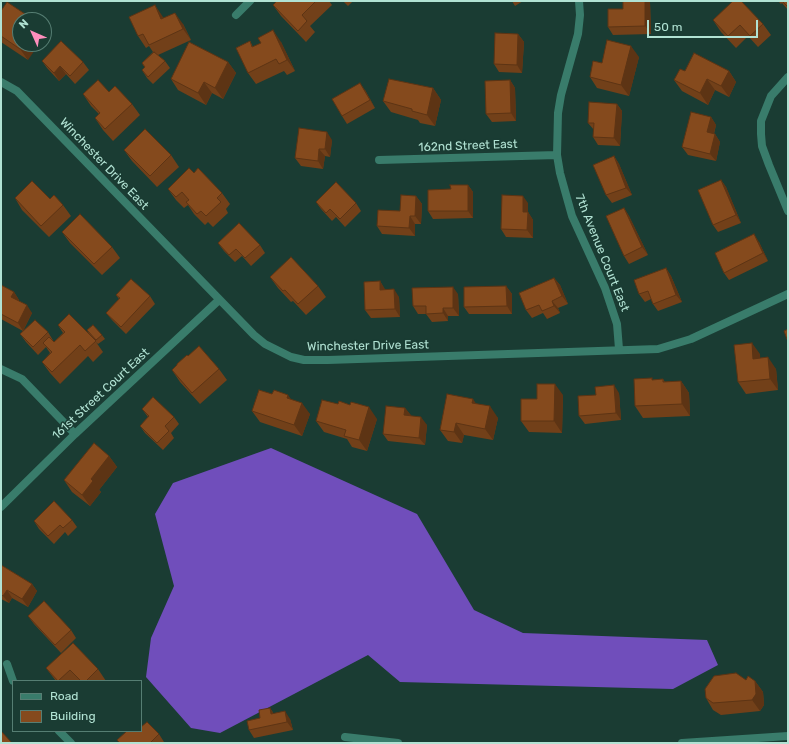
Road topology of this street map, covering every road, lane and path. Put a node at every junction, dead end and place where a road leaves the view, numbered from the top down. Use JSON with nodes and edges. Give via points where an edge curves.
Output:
{"nodes":[{"id":1,"x":250,"y":1,"type":"edge"},
{"id":2,"x":579,"y":1,"type":"edge"},
{"id":3,"x":236,"y":15,"type":"dead end"},
{"id":4,"x":788,"y":77,"type":"edge"},
{"id":5,"x":1,"y":82,"type":"edge"},
{"id":6,"x":557,"y":155,"type":"junction"},
{"id":7,"x":379,"y":160,"type":"dead end"},
{"id":8,"x":788,"y":211,"type":"edge"},
{"id":9,"x":788,"y":294,"type":"edge"},
{"id":10,"x":219,"y":300,"type":"junction"},
{"id":11,"x":619,"y":349,"type":"junction"},
{"id":12,"x":1,"y":369,"type":"edge"},
{"id":13,"x":75,"y":434,"type":"junction"},
{"id":14,"x":1,"y":506,"type":"edge"},
{"id":15,"x":7,"y":664,"type":"dead end"},
{"id":16,"x":13,"y":680,"type":"edge"},
{"id":17,"x":60,"y":732,"type":"edge"},
{"id":18,"x":788,"y":736,"type":"edge"},
{"id":19,"x":345,"y":737,"type":"dead end"},
{"id":20,"x":71,"y":743,"type":"edge"},
{"id":21,"x":398,"y":743,"type":"edge"},
{"id":22,"x":682,"y":743,"type":"edge"}],
"edges":[{"from":1,"to":3,"type":"street"},
{"from":2,"to":6,"type":"street","name":"7th Avenue Court East","via":[[578,34],[558,113]]},
{"from":4,"to":8,"type":"street","via":[[771,96],[761,121],[760,134],[762,146]]},
{"from":5,"to":10,"type":"street","name":"Winchester Drive East","via":[[18,91]]},
{"from":6,"to":7,"type":"street","name":"162nd Street East"},
{"from":6,"to":11,"type":"street","name":"7th Avenue Court East","via":[[572,216],[605,288],[617,324]]},
{"from":9,"to":11,"type":"street","name":"Winchester Drive East","via":[[729,323],[672,345],[651,349]]},
{"from":10,"to":11,"type":"street","name":"Winchester Drive East","via":[[265,344],[278,352],[304,360]]},
{"from":10,"to":13,"type":"street","name":"161st Street Court East"},
{"from":12,"to":13,"type":"street","via":[[22,379]]},
{"from":13,"to":14,"type":"street","name":"161st Street Court East"},
{"from":15,"to":16,"type":"street"},
{"from":17,"to":20,"type":"street"},
{"from":18,"to":22,"type":"street"},
{"from":19,"to":21,"type":"street"}]}
